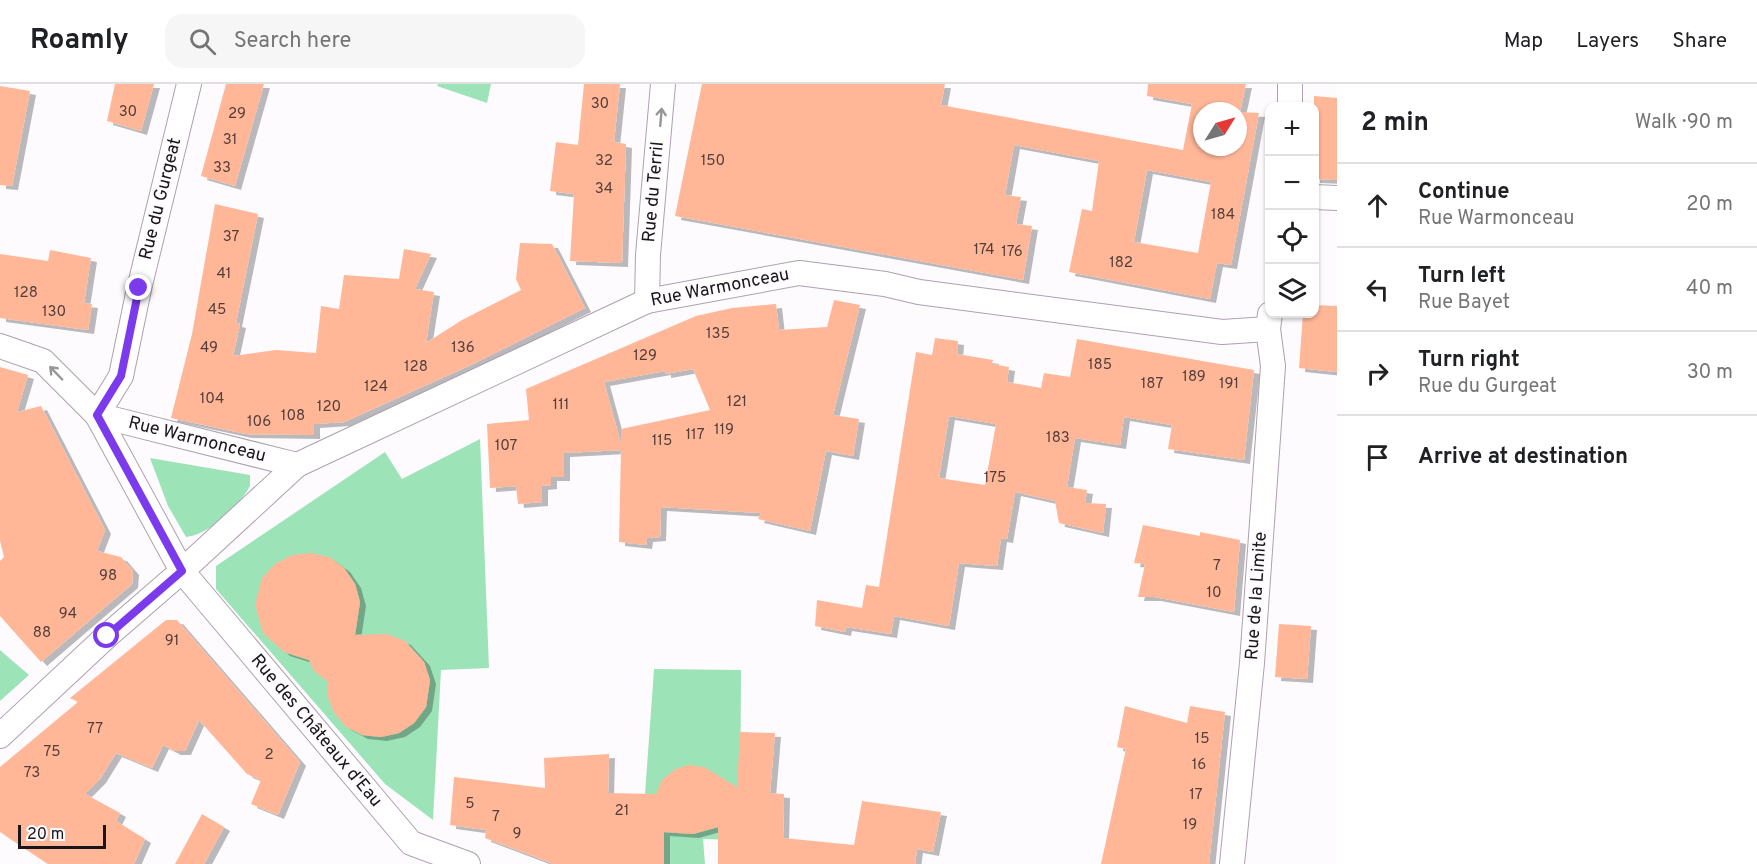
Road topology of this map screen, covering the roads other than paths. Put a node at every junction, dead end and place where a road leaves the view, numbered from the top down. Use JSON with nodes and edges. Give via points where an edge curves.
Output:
{"nodes":[{"id":1,"x":189,"y":84,"type":"edge"},
{"id":2,"x":663,"y":84,"type":"edge"},
{"id":3,"x":1290,"y":84,"type":"edge"},
{"id":4,"x":1290,"y":102,"type":"edge"},
{"id":5,"x":1319,"y":198,"type":"edge"},
{"id":6,"x":1337,"y":198,"type":"edge"},
{"id":7,"x":647,"y":301,"type":"junction"},
{"id":8,"x":1269,"y":321,"type":"edge"},
{"id":9,"x":0,"y":346,"type":"edge"},
{"id":10,"x":97,"y":415,"type":"junction"},
{"id":11,"x":297,"y":465,"type":"junction"},
{"id":12,"x":182,"y":571,"type":"junction"},
{"id":13,"x":0,"y":736,"type":"edge"},
{"id":14,"x":468,"y":864,"type":"edge"},
{"id":15,"x":1232,"y":864,"type":"edge"}],
"edges":[{"from":1,"to":10,"type":"street","name":"Rue du Gurgeat","via":[[121,376]]},
{"from":7,"to":2,"type":"street","name":"Rue du Terril","one_way":true},
{"from":3,"to":4,"type":"street"},
{"from":5,"to":6,"type":"street"},
{"from":7,"to":8,"type":"street","name":"Rue Warmonceau","via":[[799,273],[1222,332]]},
{"from":7,"to":11,"type":"street","name":"Rue Warmonceau"},
{"from":8,"to":15,"type":"street","name":"Rue de la Limite","via":[[1273,366],[1252,663]]},
{"from":10,"to":9,"type":"street","one_way":true,"via":[[43,361]]},
{"from":10,"to":11,"type":"street","name":"Rue Warmonceau"},
{"from":10,"to":12,"type":"street","name":"Rue des Châteaux d'Eau"},
{"from":11,"to":12,"type":"street","name":"Rue Warmonceau"},
{"from":12,"to":13,"type":"street","name":"Rue Warmonceau"},
{"from":12,"to":14,"type":"street","name":"Rue des Châteaux d'Eau","via":[[411,843]]}]}
